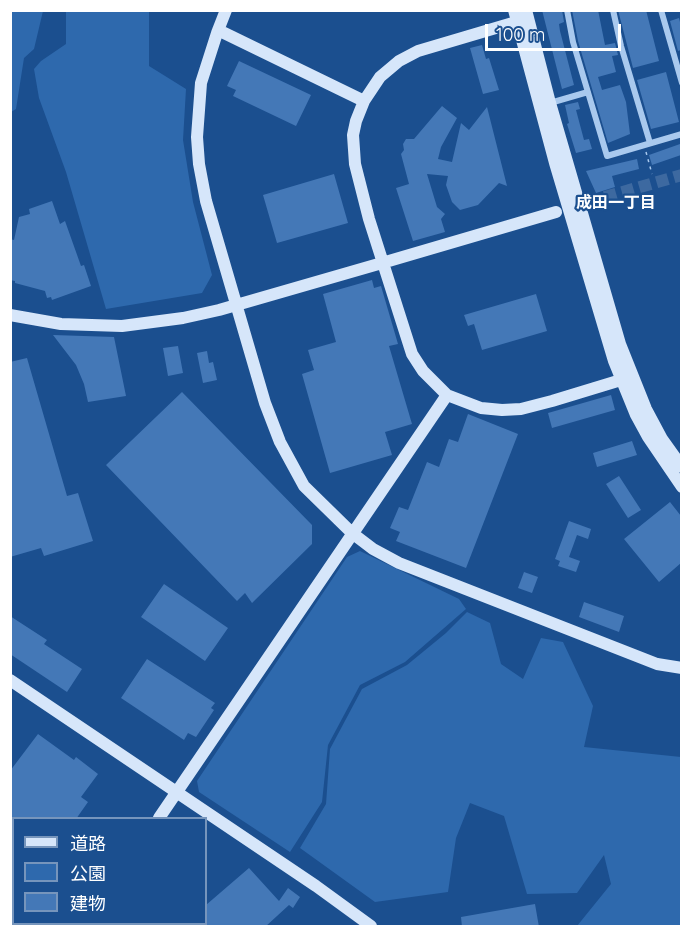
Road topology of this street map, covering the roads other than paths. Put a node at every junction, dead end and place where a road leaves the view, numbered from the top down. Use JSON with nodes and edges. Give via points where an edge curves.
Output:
{"nodes":[{"id":1,"x":226,"y":10,"type":"edge"},
{"id":2,"x":526,"y":10,"type":"edge"},
{"id":3,"x":567,"y":10,"type":"edge"},
{"id":4,"x":613,"y":10,"type":"edge"},
{"id":5,"x":661,"y":10,"type":"edge"},
{"id":6,"x":515,"y":16,"type":"edge"},
{"id":7,"x":218,"y":30,"type":"junction"},
{"id":8,"x":681,"y":83,"type":"edge"},
{"id":9,"x":588,"y":92,"type":"junction"},
{"id":10,"x":364,"y":101,"type":"junction"},
{"id":11,"x":550,"y":103,"type":"junction"},
{"id":12,"x":681,"y":134,"type":"edge"},
{"id":13,"x":647,"y":144,"type":"junction"},
{"id":14,"x":556,"y":212,"type":"tunnel mouth"},
{"id":15,"x":382,"y":263,"type":"junction"},
{"id":16,"x":236,"y":305,"type":"junction"},
{"id":17,"x":10,"y":315,"type":"edge"},
{"id":18,"x":621,"y":380,"type":"junction"},
{"id":19,"x":447,"y":395,"type":"junction"},
{"id":20,"x":681,"y":467,"type":"edge"},
{"id":21,"x":681,"y":487,"type":"edge"},
{"id":22,"x":352,"y":533,"type":"junction"},
{"id":23,"x":681,"y":668,"type":"edge"},
{"id":24,"x":10,"y":680,"type":"edge"},
{"id":25,"x":177,"y":793,"type":"junction"},
{"id":26,"x":160,"y":817,"type":"edge"},
{"id":27,"x":371,"y":927,"type":"edge"}],
"edges":[{"from":1,"to":7,"type":"street"},
{"from":2,"to":11,"type":"street"},
{"from":3,"to":9,"type":"street"},
{"from":4,"to":13,"type":"street"},
{"from":5,"to":8,"type":"street"},
{"from":6,"to":10,"type":"street","via":[[409,55],[380,77]]},
{"from":6,"to":18,"type":"street"},
{"from":7,"to":10,"type":"street"},
{"from":7,"to":16,"type":"street","via":[[201,83],[197,137],[206,201]]},
{"from":9,"to":11,"type":"street"},
{"from":9,"to":13,"type":"street","via":[[607,156]]},
{"from":10,"to":15,"type":"street","via":[[356,121],[353,150]]},
{"from":11,"to":20,"type":"street","via":[[620,344],[646,409]]},
{"from":12,"to":13,"type":"street"},
{"from":14,"to":15,"type":"street"},
{"from":15,"to":16,"type":"street"},
{"from":15,"to":19,"type":"street","via":[[412,354]]},
{"from":16,"to":17,"type":"street","via":[[183,318],[123,326],[61,324]]},
{"from":16,"to":22,"type":"street","via":[[280,442],[304,486]]},
{"from":18,"to":19,"type":"street","via":[[521,409],[481,408]]},
{"from":18,"to":21,"type":"street","via":[[648,437]]},
{"from":19,"to":22,"type":"street"},
{"from":22,"to":23,"type":"street","via":[[399,563],[657,664]]},
{"from":22,"to":25,"type":"street"},
{"from":24,"to":25,"type":"street"},
{"from":25,"to":26,"type":"street"},
{"from":25,"to":27,"type":"street"}]}
